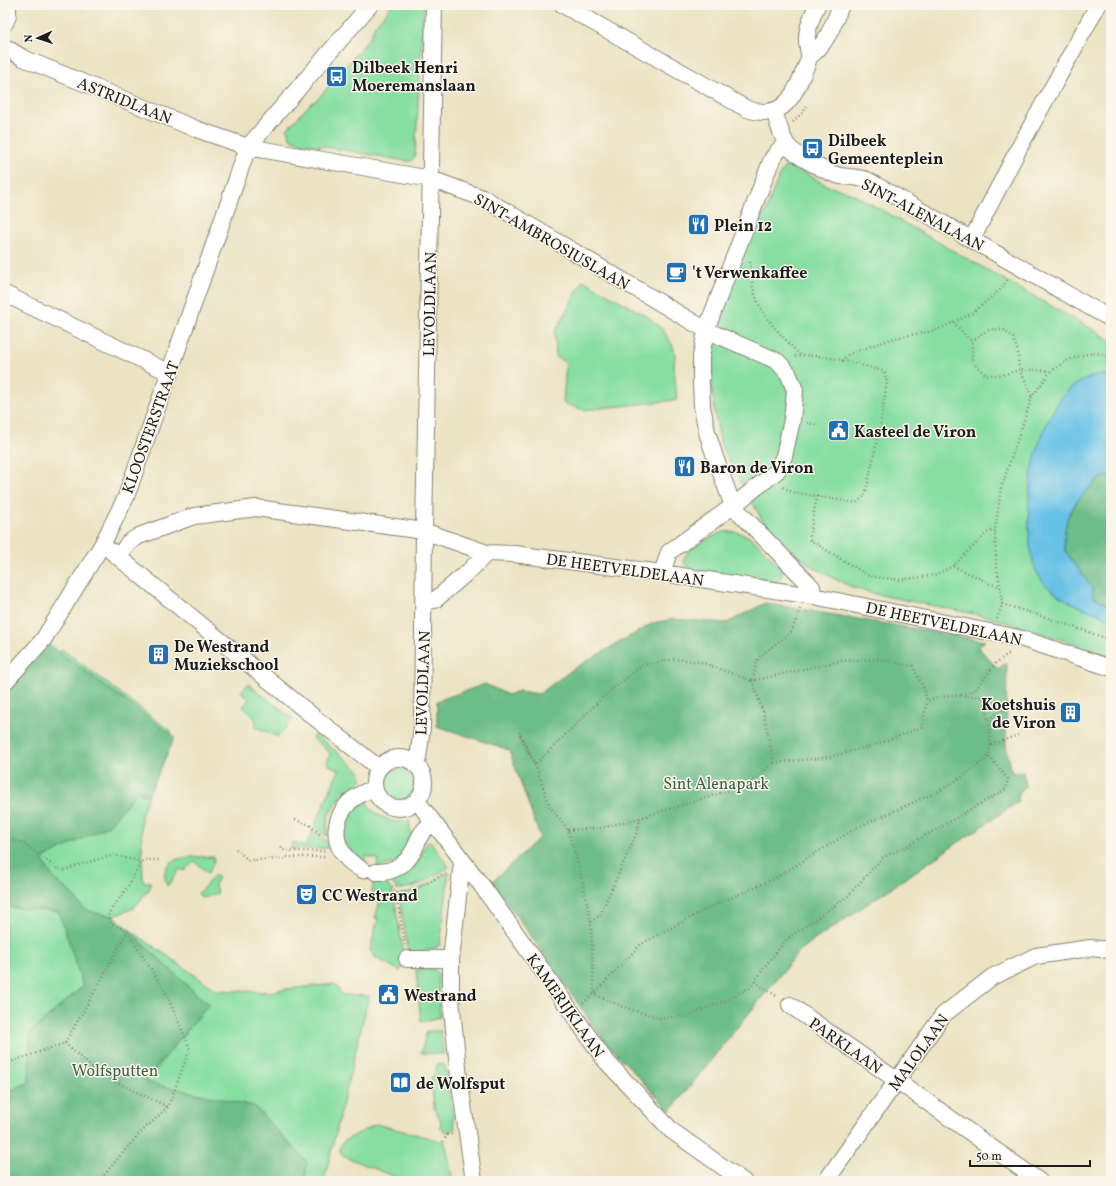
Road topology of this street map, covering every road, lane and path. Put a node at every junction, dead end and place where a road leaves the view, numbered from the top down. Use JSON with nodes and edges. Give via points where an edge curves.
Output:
{"nodes":[{"id":1,"x":8,"y":5,"type":"edge"},
{"id":2,"x":370,"y":5,"type":"edge"},
{"id":3,"x":434,"y":5,"type":"edge"},
{"id":4,"x":563,"y":5,"type":"edge"},
{"id":5,"x":817,"y":5,"type":"edge"},
{"id":6,"x":841,"y":5,"type":"edge"},
{"id":7,"x":1098,"y":5,"type":"edge"},
{"id":8,"x":5,"y":23,"type":"edge"},
{"id":9,"x":810,"y":24,"type":"junction"},
{"id":10,"x":828,"y":35,"type":"junction"},
{"id":11,"x":5,"y":47,"type":"edge"},
{"id":12,"x":809,"y":57,"type":"junction"},
{"id":13,"x":5,"y":58,"type":"edge"},
{"id":14,"x":23,"y":58,"type":"junction"},
{"id":15,"x":774,"y":111,"type":"junction"},
{"id":16,"x":786,"y":144,"type":"junction"},
{"id":17,"x":248,"y":147,"type":"junction"},
{"id":18,"x":432,"y":179,"type":"junction"},
{"id":19,"x":972,"y":239,"type":"junction"},
{"id":20,"x":751,"y":256,"type":"dead end"},
{"id":21,"x":1018,"y":265,"type":"junction"},
{"id":22,"x":5,"y":294,"type":"edge"},
{"id":23,"x":1111,"y":319,"type":"edge"},
{"id":24,"x":954,"y":322,"type":"junction"},
{"id":25,"x":706,"y":330,"type":"junction"},
{"id":26,"x":972,"y":342,"type":"junction"},
{"id":27,"x":800,"y":356,"type":"junction"},
{"id":28,"x":1111,"y":357,"type":"edge"},
{"id":29,"x":777,"y":361,"type":"junction"},
{"id":30,"x":842,"y":361,"type":"junction"},
{"id":31,"x":1019,"y":370,"type":"junction"},
{"id":32,"x":1050,"y":372,"type":"junction"},
{"id":33,"x":170,"y":373,"type":"junction"},
{"id":34,"x":1032,"y":397,"type":"junction"},
{"id":35,"x":812,"y":424,"type":"dead end"},
{"id":36,"x":819,"y":425,"type":"dead end"},
{"id":37,"x":857,"y":433,"type":"dead end"},
{"id":38,"x":878,"y":436,"type":"junction"},
{"id":39,"x":767,"y":480,"type":"junction"},
{"id":40,"x":817,"y":496,"type":"junction"},
{"id":41,"x":734,"y":506,"type":"junction"},
{"id":42,"x":995,"y":530,"type":"junction"},
{"id":43,"x":424,"y":531,"type":"junction"},
{"id":44,"x":102,"y":544,"type":"junction"},
{"id":45,"x":487,"y":553,"type":"junction"},
{"id":46,"x":120,"y":557,"type":"junction"},
{"id":47,"x":953,"y":566,"type":"junction"},
{"id":48,"x":662,"y":573,"type":"junction"},
{"id":49,"x":1000,"y":586,"type":"junction"},
{"id":50,"x":807,"y":595,"type":"junction"},
{"id":51,"x":424,"y":602,"type":"junction"},
{"id":52,"x":1111,"y":640,"type":"edge"},
{"id":53,"x":1014,"y":655,"type":"dead end"},
{"id":54,"x":1111,"y":668,"type":"edge"},
{"id":55,"x":752,"y":681,"type":"junction"},
{"id":56,"x":5,"y":682,"type":"edge"},
{"id":57,"x":960,"y":695,"type":"junction"},
{"id":58,"x":927,"y":701,"type":"junction"},
{"id":59,"x":1015,"y":702,"type":"dead end"},
{"id":60,"x":989,"y":720,"type":"junction"},
{"id":61,"x":1018,"y":735,"type":"dead end"},
{"id":62,"x":991,"y":745,"type":"junction"},
{"id":63,"x":989,"y":756,"type":"junction"},
{"id":64,"x":774,"y":763,"type":"junction"},
{"id":65,"x":415,"y":764,"type":"junction"},
{"id":66,"x":379,"y":768,"type":"junction"},
{"id":67,"x":374,"y":789,"type":"junction"},
{"id":68,"x":417,"y":801,"type":"junction"},
{"id":69,"x":640,"y":818,"type":"junction"},
{"id":70,"x":295,"y":820,"type":"dead end"},
{"id":71,"x":433,"y":822,"type":"junction"},
{"id":72,"x":568,"y":830,"type":"junction"},
{"id":73,"x":5,"y":838,"type":"edge"},
{"id":74,"x":281,"y":847,"type":"dead end"},
{"id":75,"x":236,"y":849,"type":"dead end"},
{"id":76,"x":342,"y":851,"type":"junction"},
{"id":77,"x":160,"y":860,"type":"dead end"},
{"id":78,"x":140,"y":862,"type":"junction"},
{"id":79,"x":462,"y":862,"type":"junction"},
{"id":80,"x":591,"y":922,"type":"junction"},
{"id":81,"x":127,"y":931,"type":"junction"},
{"id":82,"x":1111,"y":950,"type":"edge"},
{"id":83,"x":407,"y":959,"type":"joint"},
{"id":84,"x":451,"y":959,"type":"junction"},
{"id":85,"x":755,"y":982,"type":"junction"},
{"id":86,"x":594,"y":994,"type":"junction"},
{"id":87,"x":790,"y":1005,"type":"joint"},
{"id":88,"x":66,"y":1043,"type":"junction"},
{"id":89,"x":5,"y":1064,"type":"edge"},
{"id":90,"x":897,"y":1080,"type":"junction"},
{"id":91,"x":168,"y":1107,"type":"junction"},
{"id":92,"x":99,"y":1181,"type":"edge"},
{"id":93,"x":474,"y":1181,"type":"edge"},
{"id":94,"x":743,"y":1181,"type":"edge"},
{"id":95,"x":826,"y":1181,"type":"edge"},
{"id":96,"x":1039,"y":1181,"type":"edge"}],
"edges":[{"from":1,"to":8,"type":"street"},
{"from":2,"to":17,"type":"street"},
{"from":3,"to":18,"type":"street","name":"LEVOLDLAAN"},
{"from":4,"to":15,"type":"street","via":[[747,109],[762,113]]},
{"from":5,"to":9,"type":"street"},
{"from":6,"to":10,"type":"street"},
{"from":7,"to":19,"type":"street","via":[[1018,148]]},
{"from":9,"to":10,"type":"street","via":[[815,34]]},
{"from":9,"to":12,"type":"street","via":[[806,36]]},
{"from":10,"to":12,"type":"street"},
{"from":11,"to":14,"type":"street","name":"ASTRIDLAAN"},
{"from":12,"to":15,"type":"street","via":[[796,91],[788,102]]},
{"from":13,"to":14,"type":"street"},
{"from":14,"to":17,"type":"street","name":"ASTRIDLAAN","via":[[196,129]]},
{"from":15,"to":16,"type":"street"},
{"from":16,"to":19,"type":"street","name":"SINT-ALENALAAN","via":[[794,152],[830,173],[867,180]]},
{"from":16,"to":25,"type":"street","via":[[772,159]]},
{"from":17,"to":18,"type":"street","name":"SINT-AMBROSIUSLAAN"},
{"from":17,"to":33,"type":"street","name":"KLOOSTERSTRAAT"},
{"from":18,"to":25,"type":"street","name":"SINT-AMBROSIUSLAAN","via":[[485,199]]},
{"from":18,"to":43,"type":"street","name":"LEVOLDLAAN"},
{"from":19,"to":21,"type":"street","name":"SINT-ALENALAAN"},
{"from":20,"to":27,"type":"path","via":[[753,288],[758,305],[769,322]]},
{"from":21,"to":23,"type":"street","name":"SINT-ALENALAAN"},
{"from":21,"to":24,"type":"path","via":[[1001,289],[972,314]]},
{"from":22,"to":33,"type":"street"},
{"from":24,"to":26,"type":"path"},
{"from":24,"to":30,"type":"path","via":[[937,330],[894,338],[849,354]]},
{"from":25,"to":29,"type":"street","name":"SINT-AMBROSIUSLAAN"},
{"from":25,"to":41,"type":"street","via":[[701,357],[702,406],[715,457]]},
{"from":26,"to":31,"type":"path","via":[[972,362],[986,375],[1002,375]]},
{"from":26,"to":31,"type":"path","via":[[991,329],[1004,330],[1013,338],[1018,352]]},
{"from":27,"to":29,"type":"path"},
{"from":27,"to":30,"type":"path","via":[[818,356]]},
{"from":28,"to":32,"type":"path","via":[[1083,355],[1068,360]]},
{"from":29,"to":39,"type":"street","via":[[788,373],[795,390],[784,456],[777,471]]},
{"from":30,"to":38,"type":"path","via":[[884,371],[887,382]]},
{"from":31,"to":32,"type":"path"},
{"from":31,"to":34,"type":"path"},
{"from":32,"to":34,"type":"path"},
{"from":33,"to":44,"type":"street","name":"KLOOSTERSTRAAT","via":[[126,497]]},
{"from":34,"to":42,"type":"path","via":[[1001,488]]},
{"from":35,"to":36,"type":"path"},
{"from":37,"to":38,"type":"path"},
{"from":38,"to":40,"type":"path","via":[[865,496],[856,503]]},
{"from":39,"to":40,"type":"path","via":[[792,492]]},
{"from":39,"to":41,"type":"street"},
{"from":40,"to":47,"type":"path","via":[[810,540],[869,576],[900,580],[935,575]]},
{"from":41,"to":48,"type":"street","via":[[670,552]]},
{"from":41,"to":50,"type":"street","via":[[812,587]]},
{"from":42,"to":47,"type":"path","via":[[988,532]]},
{"from":42,"to":49,"type":"path"},
{"from":43,"to":45,"type":"street","name":"DE HEETVELDELAAN"},
{"from":43,"to":46,"type":"street","name":"DE HEETVELDELAAN","via":[[256,508],[194,516],[139,536],[128,543]]},
{"from":43,"to":51,"type":"street","name":"LEVOLDLAAN"},
{"from":44,"to":46,"type":"street"},
{"from":44,"to":56,"type":"street","name":"KLOOSTERSTRAAT","via":[[43,640]]},
{"from":45,"to":48,"type":"street","name":"DE HEETVELDELAAN","via":[[514,554]]},
{"from":45,"to":51,"type":"street","via":[[435,600]]},
{"from":46,"to":66,"type":"street"},
{"from":47,"to":49,"type":"path","via":[[990,584]]},
{"from":48,"to":50,"type":"street","name":"DE HEETVELDELAAN"},
{"from":49,"to":52,"type":"path","via":[[1002,604]]},
{"from":50,"to":54,"type":"street","name":"DE HEETVELDELAAN","via":[[1023,639]]},
{"from":50,"to":55,"type":"path","via":[[792,631],[758,658]]},
{"from":51,"to":65,"type":"street","name":"LEVOLDLAAN","via":[[422,728]]},
{"from":53,"to":57,"type":"path","via":[[1008,654],[996,664],[975,690]]},
{"from":55,"to":58,"type":"path","via":[[839,661],[876,659],[913,666]]},
{"from":55,"to":64,"type":"path","via":[[763,711]]},
{"from":55,"to":72,"type":"path","via":[[701,662],[676,659],[643,665],[608,692],[535,765],[519,732],[537,770],[550,807]]},
{"from":57,"to":58,"type":"path"},
{"from":57,"to":60,"type":"path","via":[[983,697]]},
{"from":58,"to":64,"type":"path","via":[[922,728],[876,745],[837,755]]},
{"from":59,"to":60,"type":"path"},
{"from":60,"to":62,"type":"path"},
{"from":61,"to":62,"type":"path"},
{"from":62,"to":63,"type":"path"},
{"from":63,"to":85,"type":"path","via":[[1008,779],[1006,789],[883,857],[848,896],[787,939]]},
{"from":63,"to":86,"type":"path","via":[[964,776],[937,792],[858,827],[774,879],[710,907],[641,944]]},
{"from":64,"to":69,"type":"path","via":[[747,785]]},
{"from":65,"to":66,"type":"street","via":[[406,758],[395,758],[388,760]]},
{"from":65,"to":68,"type":"street","via":[[424,774],[425,783]]},
{"from":66,"to":67,"type":"street","via":[[375,776]]},
{"from":67,"to":68,"type":"street","via":[[380,800],[390,806],[404,808]]},
{"from":67,"to":76,"type":"street","via":[[364,791],[350,800],[342,811],[337,828]]},
{"from":68,"to":71,"type":"street","name":"KAMERIJKLAAN"},
{"from":69,"to":72,"type":"path","via":[[602,828]]},
{"from":69,"to":80,"type":"path","via":[[638,830],[600,915]]},
{"from":70,"to":76,"type":"path","via":[[310,825]]},
{"from":71,"to":76,"type":"street","via":[[420,837],[412,854],[402,865],[392,870],[369,871],[356,866]]},
{"from":71,"to":79,"type":"street","name":"KAMERIJKLAAN"},
{"from":72,"to":80,"type":"path"},
{"from":73,"to":78,"type":"path","via":[[23,843],[58,869],[65,870],[114,855]]},
{"from":74,"to":76,"type":"path","via":[[285,851]]},
{"from":75,"to":76,"type":"path","via":[[248,860],[284,859]]},
{"from":77,"to":78,"type":"path"},
{"from":78,"to":81,"type":"path","via":[[129,885],[108,913],[111,924]]},
{"from":79,"to":83,"type":"path","via":[[426,884],[396,893]]},
{"from":79,"to":84,"type":"street"},
{"from":79,"to":94,"type":"street","name":"KAMERIJKLAAN","via":[[482,886],[605,1060],[672,1131]]},
{"from":80,"to":86,"type":"path"},
{"from":81,"to":88,"type":"path"},
{"from":81,"to":91,"type":"path","via":[[167,995],[190,1049]]},
{"from":82,"to":90,"type":"street","name":"MALOLAAN","via":[[1090,948],[1036,956],[992,977],[943,1015]]},
{"from":83,"to":84,"type":"street"},
{"from":84,"to":93,"type":"street","via":[[454,1038]]},
{"from":85,"to":86,"type":"path","via":[[751,987],[724,1001],[688,1016],[660,1018],[623,1007]]},
{"from":85,"to":87,"type":"path"},
{"from":87,"to":90,"type":"street","name":"PARKLAAN"},
{"from":88,"to":89,"type":"path"},
{"from":88,"to":91,"type":"path","via":[[99,1074]]},
{"from":90,"to":95,"type":"street","name":"MALOLAAN"},
{"from":90,"to":96,"type":"street","name":"PARKLAAN"},
{"from":91,"to":92,"type":"path","via":[[137,1136]]}]}
